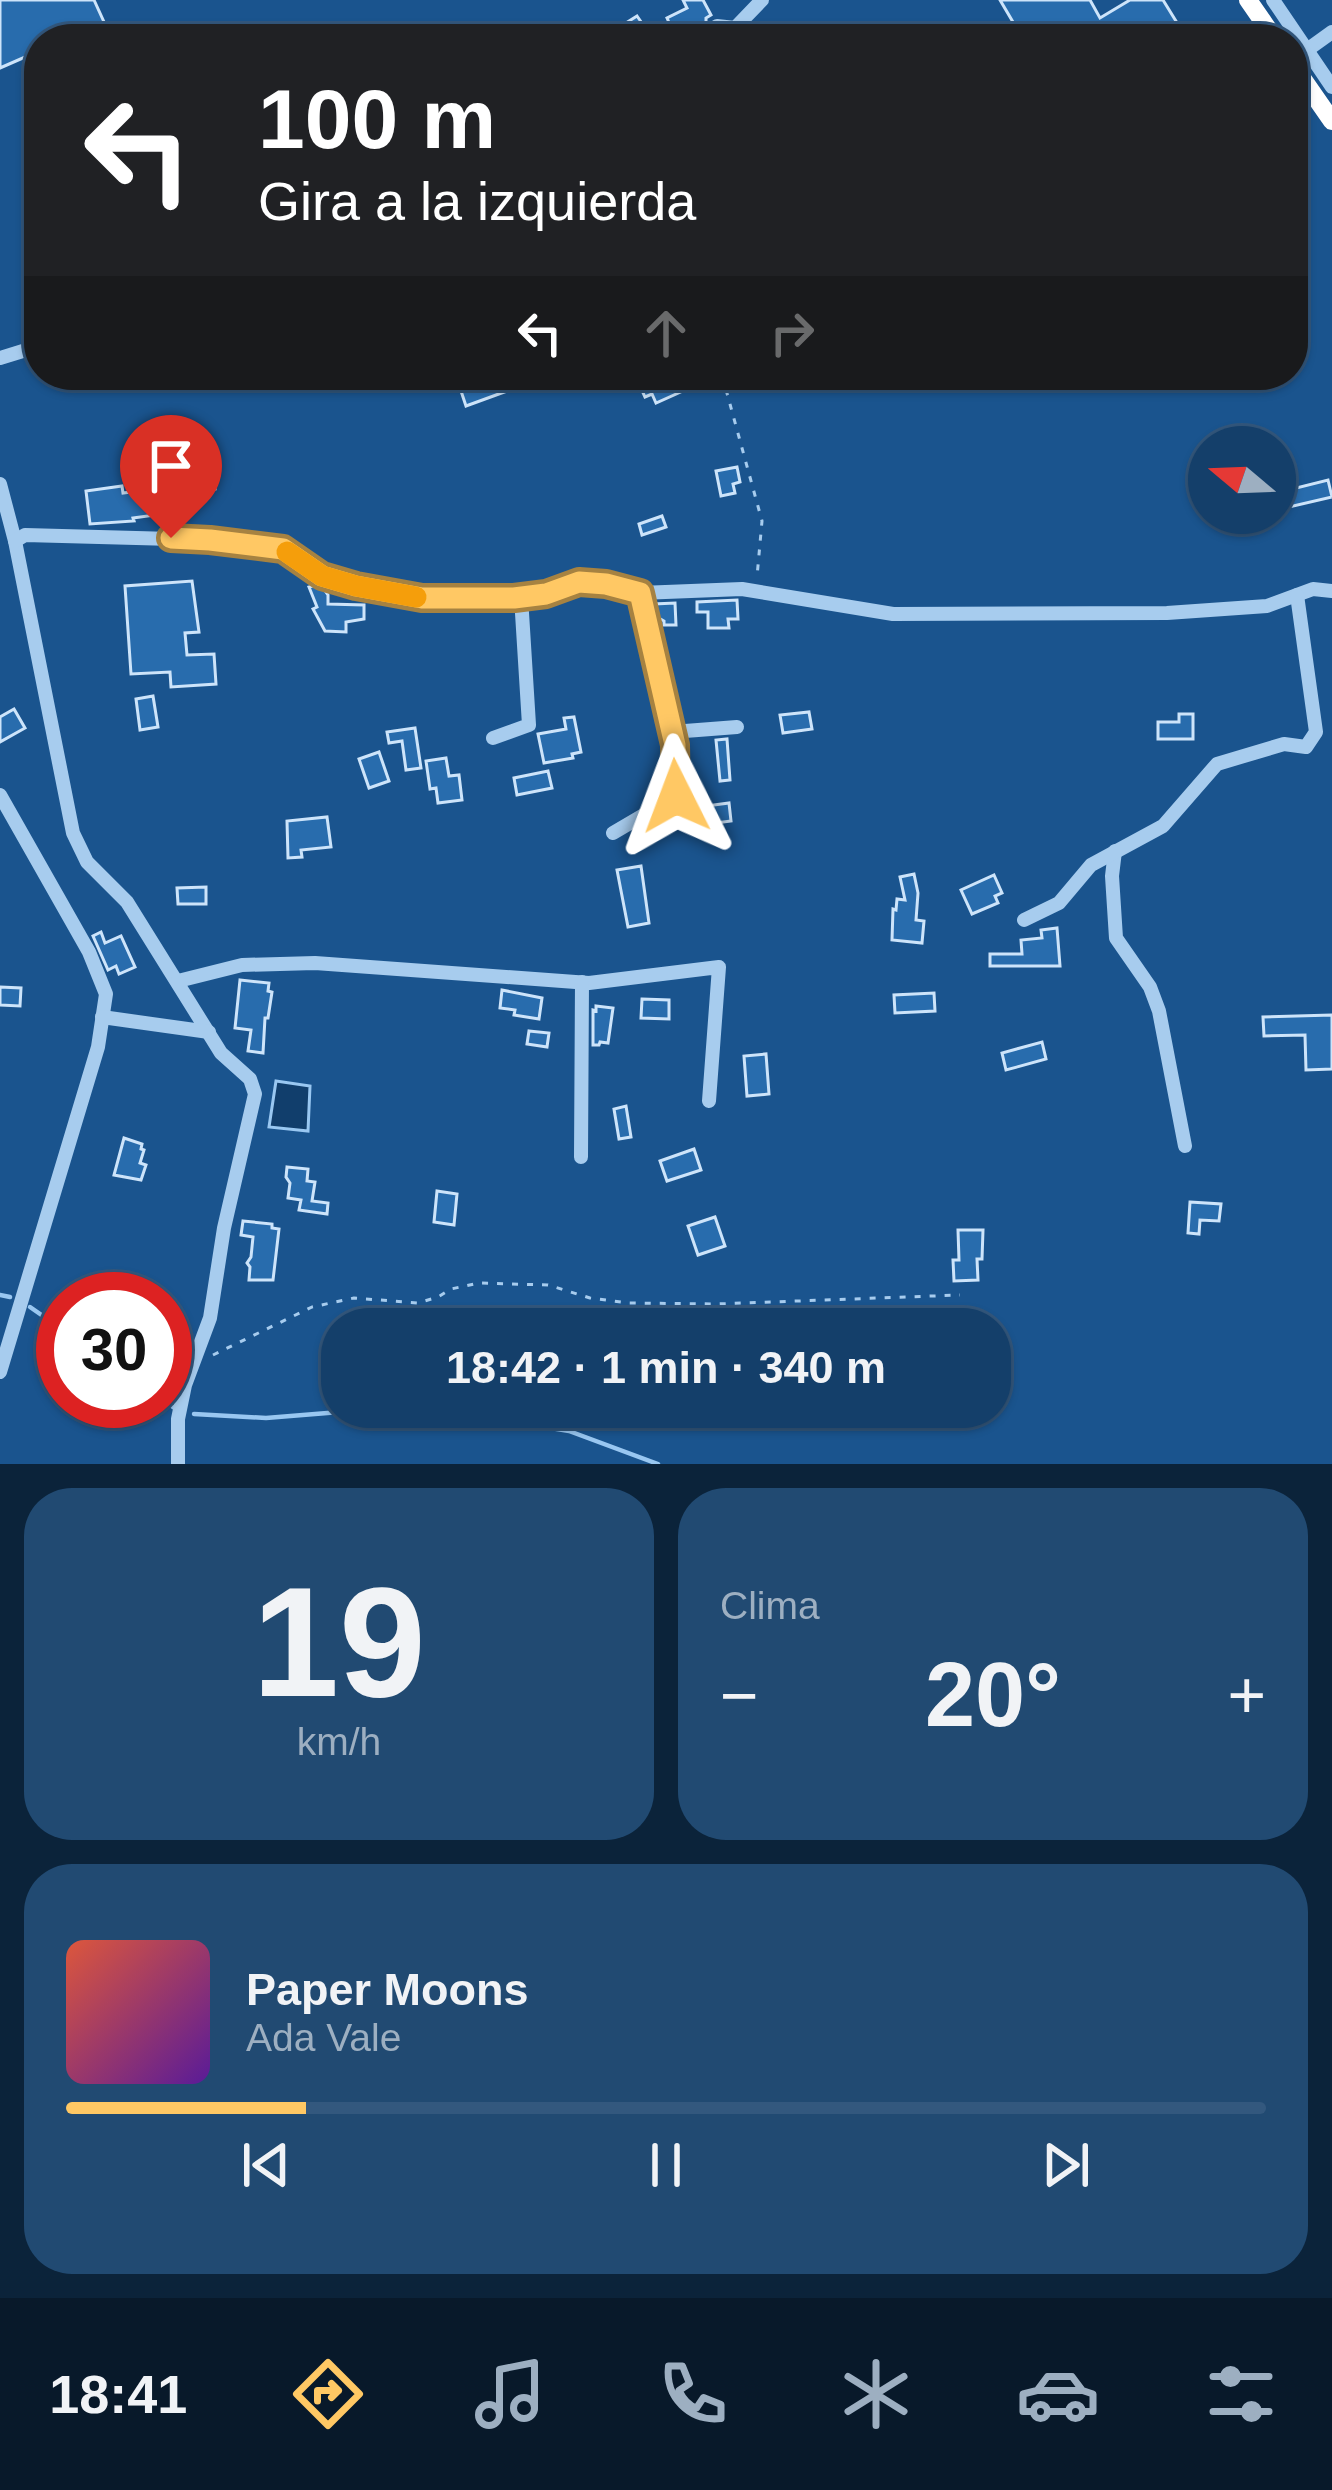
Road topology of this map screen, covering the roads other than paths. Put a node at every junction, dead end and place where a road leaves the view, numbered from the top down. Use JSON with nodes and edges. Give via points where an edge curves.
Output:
{"nodes":[{"id":1,"x":762,"y":0,"type":"edge"},
{"id":2,"x":739,"y":24,"type":"edge"},
{"id":3,"x":1332,"y":32,"type":"edge"},
{"id":4,"x":1308,"y":51,"type":"edge"},
{"id":5,"x":1308,"y":64,"type":"edge"},
{"id":6,"x":1308,"y":73,"type":"edge"},
{"id":7,"x":1332,"y":87,"type":"edge"},
{"id":8,"x":1332,"y":121,"type":"edge"},
{"id":9,"x":0,"y":484,"type":"edge"},
{"id":10,"x":15,"y":541,"type":"junction"},
{"id":11,"x":1332,"y":591,"type":"edge"},
{"id":12,"x":640,"y":593,"type":"junction"},
{"id":13,"x":1298,"y":596,"type":"junction"},
{"id":14,"x":521,"y":597,"type":"junction"},
{"id":15,"x":737,"y":727,"type":"dead end"},
{"id":16,"x":672,"y":732,"type":"junction"},
{"id":17,"x":493,"y":738,"type":"dead end"},
{"id":18,"x":0,"y":795,"type":"edge"},
{"id":19,"x":613,"y":833,"type":"dead end"},
{"id":20,"x":1115,"y":851,"type":"junction"},
{"id":21,"x":1024,"y":920,"type":"dead end"},
{"id":22,"x":178,"y":981,"type":"junction"},
{"id":23,"x":582,"y":982,"type":"junction"},
{"id":24,"x":102,"y":1017,"type":"junction"},
{"id":25,"x":209,"y":1032,"type":"junction"},
{"id":26,"x":709,"y":1101,"type":"dead end"},
{"id":27,"x":1185,"y":1146,"type":"dead end"},
{"id":28,"x":581,"y":1157,"type":"dead end"},
{"id":29,"x":0,"y":1372,"type":"edge"},
{"id":30,"x":178,"y":1464,"type":"edge"}],
"edges":[{"from":1,"to":2,"type":"street"},
{"from":3,"to":4,"type":"street"},
{"from":5,"to":7,"type":"street"},
{"from":6,"to":8,"type":"highway"},
{"from":9,"to":10,"type":"street"},
{"from":10,"to":14,"type":"street","via":[[210,540],[283,549],[322,576],[356,586],[422,598]]},
{"from":10,"to":22,"type":"street","via":[[73,833]]},
{"from":11,"to":13,"type":"street"},
{"from":12,"to":13,"type":"street","via":[[742,589],[893,614],[1167,613]]},
{"from":12,"to":14,"type":"street","via":[[579,582]]},
{"from":12,"to":16,"type":"street"},
{"from":13,"to":20,"type":"street","via":[[1316,732],[1306,747],[1284,744],[1217,764],[1163,826]]},
{"from":14,"to":17,"type":"street","via":[[529,725]]},
{"from":15,"to":16,"type":"street"},
{"from":16,"to":19,"type":"street","via":[[676,796]]},
{"from":18,"to":24,"type":"street","via":[[88,952],[106,994]]},
{"from":20,"to":21,"type":"street","via":[[1091,865],[1059,903]]},
{"from":20,"to":27,"type":"street","via":[[1116,938],[1159,1011]]},
{"from":22,"to":23,"type":"street","via":[[242,965],[316,963]]},
{"from":22,"to":25,"type":"street"},
{"from":23,"to":26,"type":"street","via":[[719,968]]},
{"from":23,"to":28,"type":"street"},
{"from":24,"to":25,"type":"street"},
{"from":24,"to":29,"type":"street"},
{"from":25,"to":30,"type":"street","via":[[255,1094],[210,1318],[185,1385]]}]}
